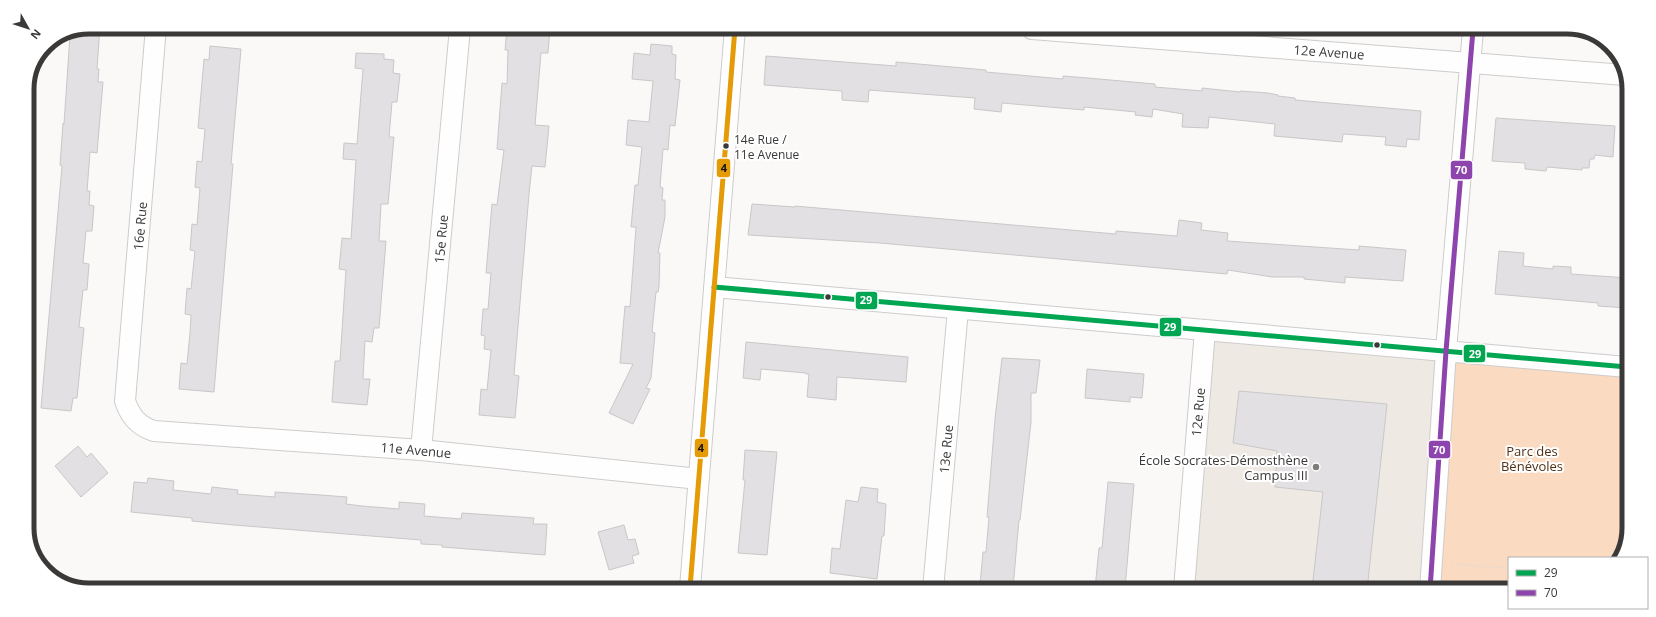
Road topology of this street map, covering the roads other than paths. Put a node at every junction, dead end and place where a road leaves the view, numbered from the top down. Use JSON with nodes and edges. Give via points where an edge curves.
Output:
{"nodes":[{"id":1,"x":155,"y":34,"type":"edge"},
{"id":2,"x":459,"y":34,"type":"edge"},
{"id":3,"x":735,"y":34,"type":"edge"},
{"id":4,"x":1096,"y":34,"type":"edge"},
{"id":5,"x":1473,"y":34,"type":"edge"},
{"id":6,"x":1470,"y":63,"type":"junction"},
{"id":7,"x":1620,"y":75,"type":"edge"},
{"id":8,"x":714,"y":287,"type":"junction"},
{"id":9,"x":958,"y":309,"type":"junction"},
{"id":10,"x":1206,"y":330,"type":"junction"},
{"id":11,"x":1446,"y":351,"type":"junction"},
{"id":12,"x":1622,"y":367,"type":"edge"},
{"id":13,"x":136,"y":421,"type":"joint"},
{"id":14,"x":421,"y":450,"type":"junction"},
{"id":15,"x":699,"y":479,"type":"junction"},
{"id":16,"x":690,"y":583,"type":"edge"},
{"id":17,"x":934,"y":583,"type":"edge"},
{"id":18,"x":1185,"y":583,"type":"edge"},
{"id":19,"x":1431,"y":583,"type":"edge"}],
"edges":[{"from":1,"to":13,"type":"street","name":"16e Rue","via":[[125,401],[129,413]]},
{"from":2,"to":14,"type":"street","name":"15e Rue"},
{"from":3,"to":8,"type":"street"},
{"from":4,"to":6,"type":"street","name":"12e Avenue"},
{"from":5,"to":6,"type":"street"},
{"from":6,"to":7,"type":"street","name":"12e Avenue"},
{"from":6,"to":11,"type":"street"},
{"from":8,"to":9,"type":"street"},
{"from":8,"to":15,"type":"street"},
{"from":9,"to":10,"type":"street"},
{"from":9,"to":17,"type":"street","name":"13e Rue"},
{"from":10,"to":11,"type":"street"},
{"from":10,"to":18,"type":"street","name":"12e Rue"},
{"from":11,"to":12,"type":"street"},
{"from":11,"to":19,"type":"street"},
{"from":13,"to":14,"type":"street","name":"11e Avenue","via":[[143,428],[154,431]]},
{"from":14,"to":15,"type":"street","name":"11e Avenue"},
{"from":15,"to":16,"type":"street"}]}
